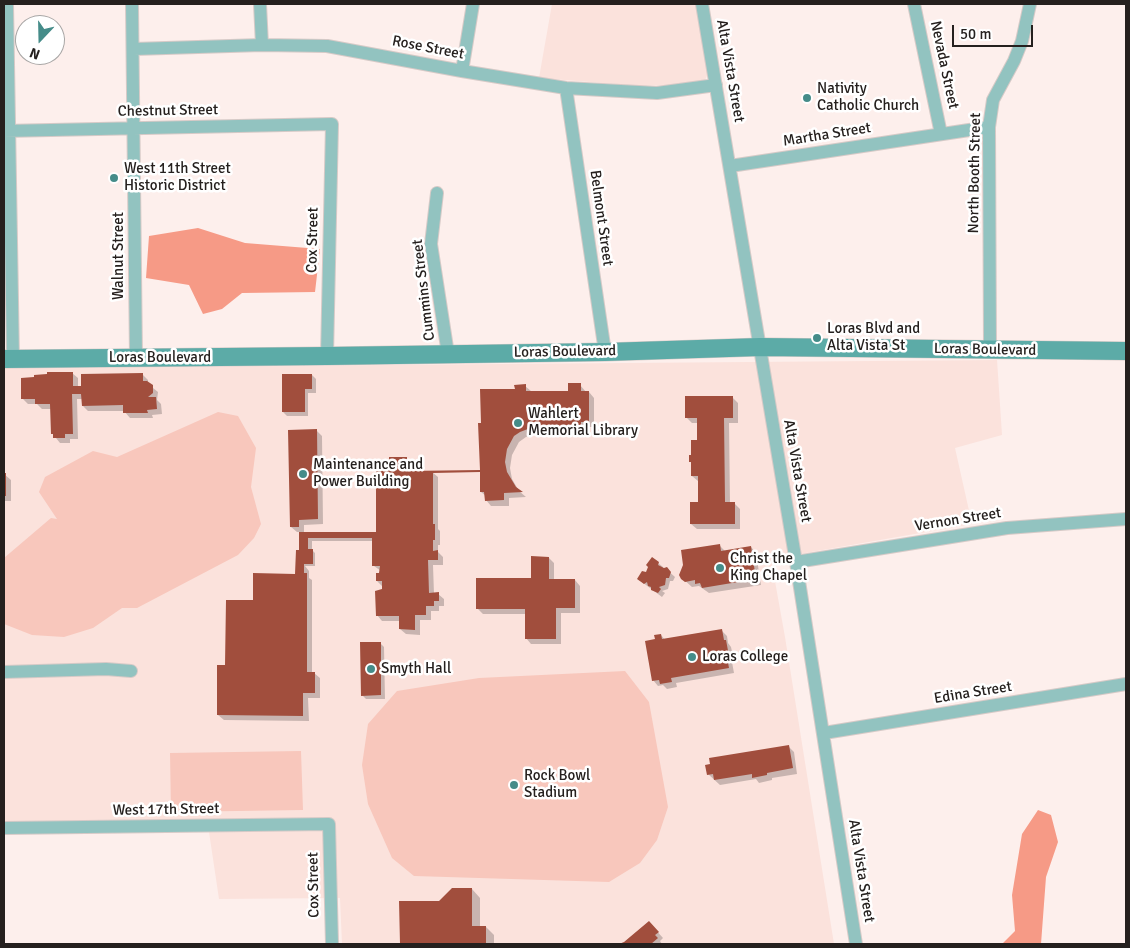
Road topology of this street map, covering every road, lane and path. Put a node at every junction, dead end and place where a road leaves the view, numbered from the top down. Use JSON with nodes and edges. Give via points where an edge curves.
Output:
{"nodes":[{"id":1,"x":6,"y":4,"type":"edge"},
{"id":2,"x":132,"y":4,"type":"edge"},
{"id":3,"x":260,"y":4,"type":"edge"},
{"id":4,"x":473,"y":4,"type":"edge"},
{"id":5,"x":702,"y":4,"type":"edge"},
{"id":6,"x":914,"y":4,"type":"edge"},
{"id":7,"x":1030,"y":4,"type":"edge"},
{"id":8,"x":262,"y":45,"type":"junction"},
{"id":9,"x":134,"y":49,"type":"junction"},
{"id":10,"x":462,"y":72,"type":"junction"},
{"id":11,"x":716,"y":86,"type":"junction"},
{"id":12,"x":566,"y":88,"type":"junction"},
{"id":13,"x":332,"y":124,"type":"joint"},
{"id":14,"x":989,"y":127,"type":"junction"},
{"id":15,"x":134,"y":128,"type":"junction"},
{"id":16,"x":6,"y":131,"type":"edge"},
{"id":17,"x":942,"y":134,"type":"junction"},
{"id":18,"x":730,"y":166,"type":"junction"},
{"id":19,"x":437,"y":194,"type":"dead end"},
{"id":20,"x":7,"y":228,"type":"edge"},
{"id":21,"x":760,"y":347,"type":"junction"},
{"id":22,"x":990,"y":350,"type":"junction"},
{"id":23,"x":1126,"y":351,"type":"edge"},
{"id":24,"x":605,"y":352,"type":"junction"},
{"id":25,"x":448,"y":354,"type":"junction"},
{"id":26,"x":326,"y":356,"type":"junction"},
{"id":27,"x":136,"y":358,"type":"junction"},
{"id":28,"x":8,"y":359,"type":"edge"},
{"id":29,"x":1126,"y":519,"type":"edge"},
{"id":30,"x":796,"y":562,"type":"junction"},
{"id":31,"x":131,"y":670,"type":"dead end"},
{"id":32,"x":4,"y":672,"type":"edge"},
{"id":33,"x":1126,"y":684,"type":"edge"},
{"id":34,"x":824,"y":733,"type":"junction"},
{"id":35,"x":329,"y":824,"type":"joint"},
{"id":36,"x":4,"y":828,"type":"edge"},
{"id":37,"x":332,"y":944,"type":"edge"},
{"id":38,"x":856,"y":944,"type":"edge"}],
"edges":[{"from":1,"to":16,"type":"street"},
{"from":2,"to":9,"type":"street","name":"Walnut Street"},
{"from":3,"to":8,"type":"street"},
{"from":4,"to":10,"type":"street"},
{"from":5,"to":11,"type":"street","name":"Alta Vista Street"},
{"from":6,"to":17,"type":"street","name":"Nevada Street"},
{"from":7,"to":14,"type":"street","name":"North Booth Street","via":[[1022,41],[993,100]]},
{"from":8,"to":9,"type":"street","name":"Rose Street"},
{"from":8,"to":10,"type":"street","name":"Rose Street","via":[[327,46]]},
{"from":9,"to":15,"type":"street","name":"Walnut Street"},
{"from":10,"to":12,"type":"street","name":"Rose Street"},
{"from":11,"to":12,"type":"street","name":"Rose Street","via":[[657,93]]},
{"from":11,"to":18,"type":"street","name":"Alta Vista Street"},
{"from":12,"to":24,"type":"street","name":"Belmont Street"},
{"from":13,"to":15,"type":"street","name":"Chestnut Street"},
{"from":13,"to":26,"type":"street","name":"Cox Street"},
{"from":14,"to":17,"type":"street","name":"Martha Street"},
{"from":14,"to":22,"type":"street","name":"North Booth Street"},
{"from":15,"to":16,"type":"street","name":"Chestnut Street"},
{"from":15,"to":27,"type":"street","name":"Walnut Street"},
{"from":16,"to":20,"type":"street"},
{"from":17,"to":18,"type":"street","name":"Martha Street"},
{"from":18,"to":21,"type":"street","name":"Alta Vista Street"},
{"from":19,"to":25,"type":"street","name":"Cummins Street","via":[[431,244]]},
{"from":20,"to":28,"type":"street"},
{"from":21,"to":22,"type":"main road","name":"Loras Boulevard"},
{"from":21,"to":24,"type":"main road","name":"Loras Boulevard"},
{"from":21,"to":30,"type":"street","name":"Alta Vista Street"},
{"from":22,"to":23,"type":"main road","name":"Loras Boulevard"},
{"from":24,"to":25,"type":"main road","name":"Loras Boulevard"},
{"from":25,"to":26,"type":"main road","name":"Loras Boulevard"},
{"from":26,"to":27,"type":"main road","name":"Loras Boulevard"},
{"from":27,"to":28,"type":"main road","name":"Loras Boulevard"},
{"from":29,"to":30,"type":"street","name":"Vernon Street","via":[[1006,528]]},
{"from":30,"to":34,"type":"street","name":"Alta Vista Street"},
{"from":31,"to":32,"type":"street"},
{"from":33,"to":34,"type":"street","name":"Edina Street"},
{"from":34,"to":38,"type":"street","name":"Alta Vista Street"},
{"from":35,"to":36,"type":"street","name":"West 17th Street"},
{"from":35,"to":37,"type":"street","name":"Cox Street"}]}
